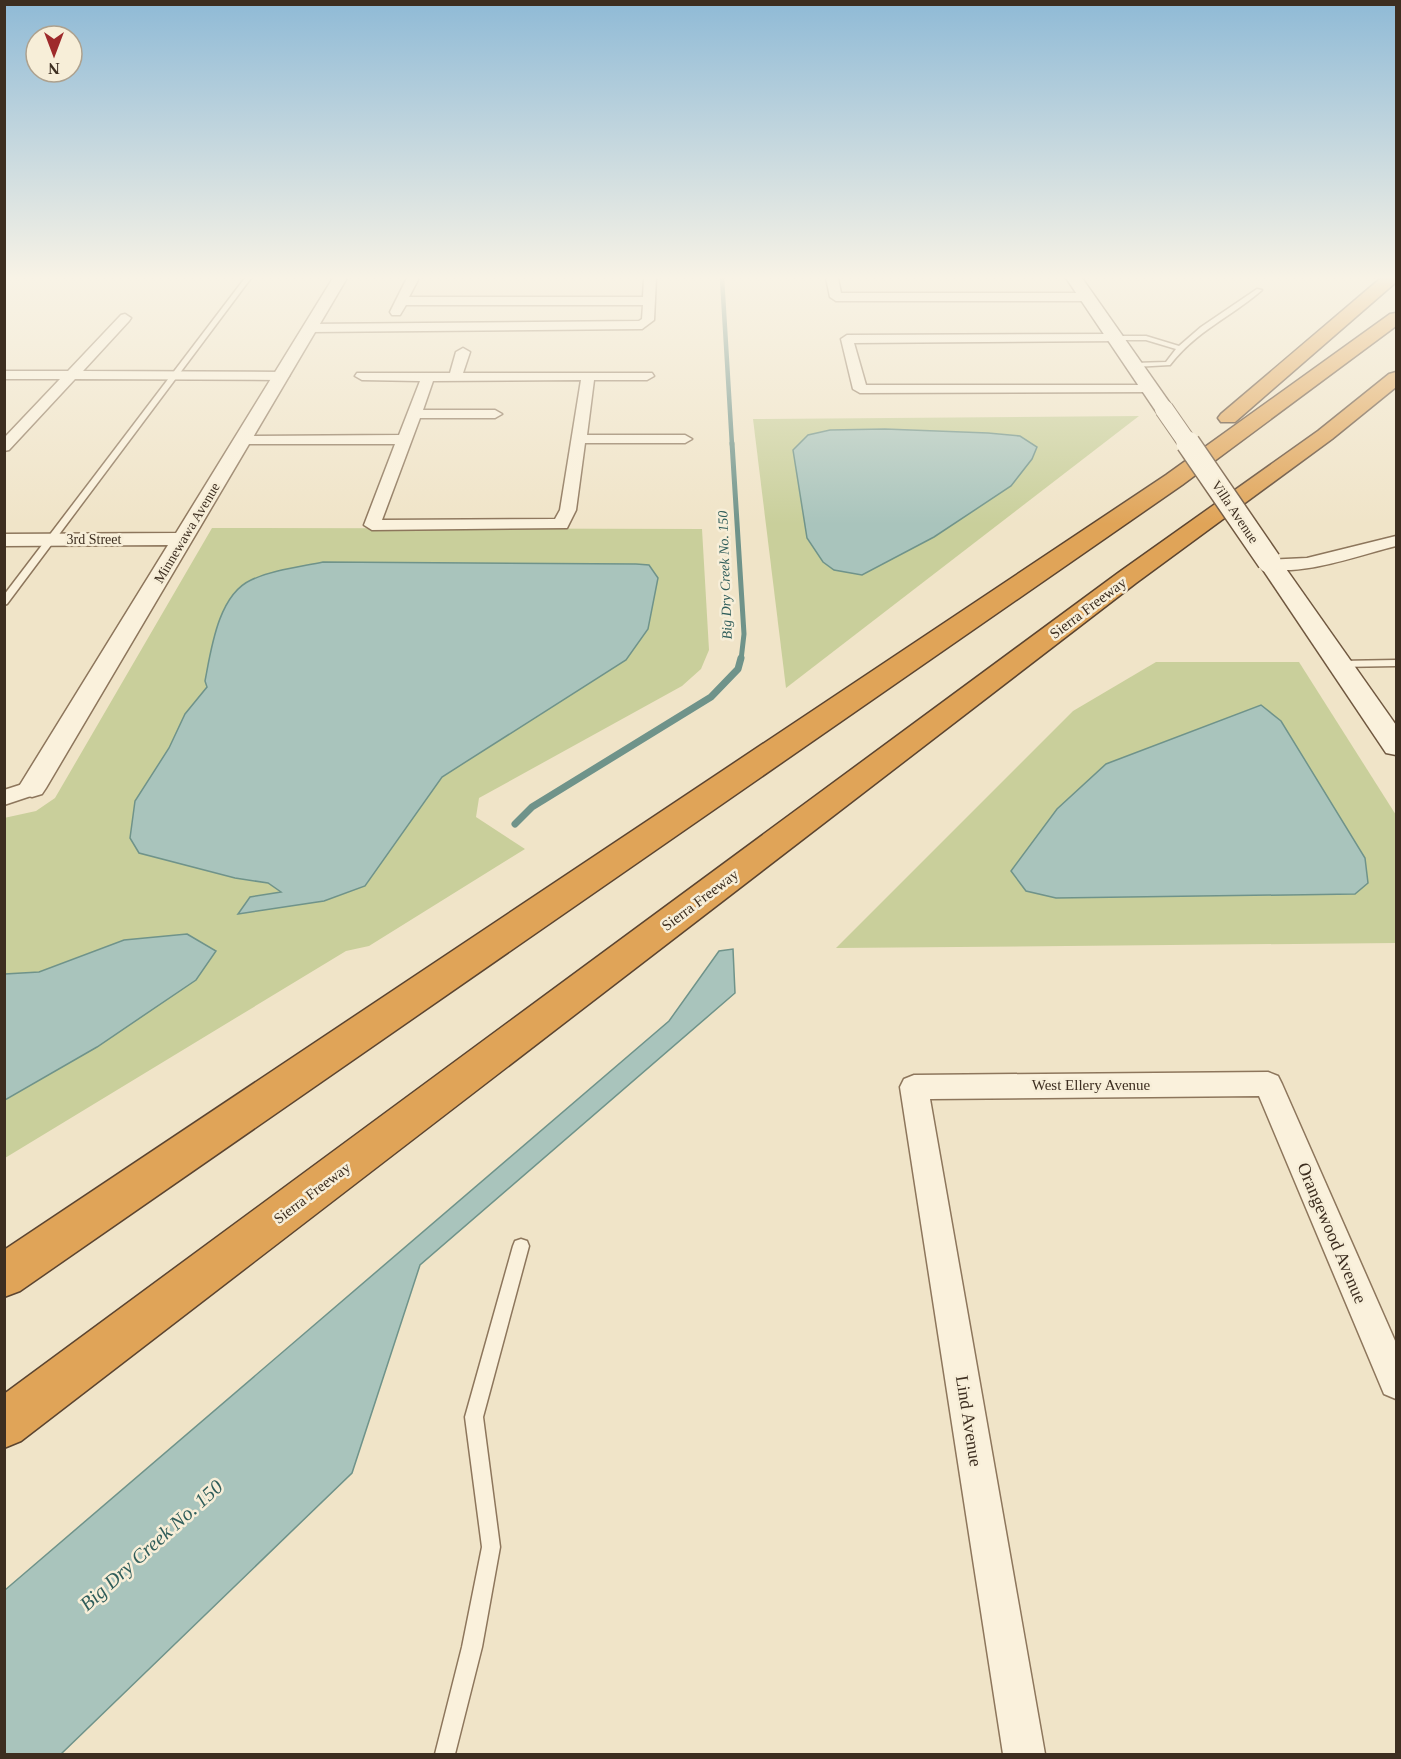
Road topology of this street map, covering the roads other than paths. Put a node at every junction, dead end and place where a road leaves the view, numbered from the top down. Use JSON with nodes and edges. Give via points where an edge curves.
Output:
{"nodes":[{"id":1,"x":86,"y":360,"type":"edge"},
{"id":2,"x":186,"y":360,"type":"edge"},
{"id":3,"x":291,"y":360,"type":"edge"},
{"id":4,"x":460,"y":360,"type":"edge"},
{"id":5,"x":852,"y":360,"type":"edge"},
{"id":6,"x":1131,"y":360,"type":"edge"},
{"id":7,"x":1170,"y":360,"type":"edge"},
{"id":8,"x":1295,"y":360,"type":"edge"},
{"id":9,"x":1339,"y":360,"type":"edge"},
{"id":10,"x":1134,"y":365,"type":"junction"},
{"id":11,"x":4,"y":375,"type":"edge"},
{"id":12,"x":71,"y":376,"type":"junction"},
{"id":13,"x":174,"y":376,"type":"junction"},
{"id":14,"x":282,"y":376,"type":"junction"},
{"id":15,"x":362,"y":376,"type":"dead end"},
{"id":16,"x":455,"y":376,"type":"junction"},
{"id":17,"x":588,"y":376,"type":"junction"},
{"id":18,"x":646,"y":376,"type":"dead end"},
{"id":19,"x":428,"y":377,"type":"junction"},
{"id":20,"x":1396,"y":378,"type":"edge"},
{"id":21,"x":1150,"y":388,"type":"junction"},
{"id":22,"x":1396,"y":398,"type":"edge"},
{"id":23,"x":414,"y":414,"type":"junction"},
{"id":24,"x":495,"y":414,"type":"dead end"},
{"id":25,"x":407,"y":435,"type":"junction"},
{"id":26,"x":1325,"y":435,"type":"junction"},
{"id":27,"x":245,"y":436,"type":"junction"},
{"id":28,"x":579,"y":439,"type":"junction"},
{"id":29,"x":685,"y":439,"type":"dead end"},
{"id":30,"x":4,"y":447,"type":"edge"},
{"id":31,"x":183,"y":539,"type":"junction"},
{"id":32,"x":4,"y":540,"type":"edge"},
{"id":33,"x":49,"y":540,"type":"junction"},
{"id":34,"x":1396,"y":540,"type":"edge"},
{"id":35,"x":1077,"y":546,"type":"junction"},
{"id":36,"x":1270,"y":563,"type":"junction"},
{"id":37,"x":4,"y":602,"type":"edge"},
{"id":38,"x":1396,"y":663,"type":"edge"},
{"id":39,"x":1339,"y":664,"type":"junction"},
{"id":40,"x":1396,"y":746,"type":"edge"},
{"id":41,"x":32,"y":788,"type":"joint"},
{"id":42,"x":4,"y":798,"type":"edge"},
{"id":43,"x":1268,"y":1084,"type":"joint"},
{"id":44,"x":914,"y":1087,"type":"joint"},
{"id":45,"x":521,"y":1246,"type":"dead end"},
{"id":46,"x":4,"y":1276,"type":"edge"},
{"id":47,"x":1396,"y":1383,"type":"edge"},
{"id":48,"x":4,"y":1424,"type":"edge"},
{"id":49,"x":445,"y":1755,"type":"edge"},
{"id":50,"x":1024,"y":1755,"type":"edge"}],
"edges":[{"from":1,"to":12,"type":"street"},
{"from":2,"to":13,"type":"lane"},
{"from":3,"to":14,"type":"street","name":"Minnewawa Avenue"},
{"from":4,"to":16,"type":"street"},
{"from":5,"to":21,"type":"street","via":[[860,389]]},
{"from":6,"to":10,"type":"main road","name":"Villa Avenue"},
{"from":7,"to":10,"type":"lane"},
{"from":8,"to":35,"type":"highway"},
{"from":9,"to":35,"type":"highway"},
{"from":10,"to":21,"type":"main road","name":"Villa Avenue"},
{"from":11,"to":12,"type":"street"},
{"from":12,"to":13,"type":"street"},
{"from":12,"to":30,"type":"street"},
{"from":13,"to":14,"type":"street"},
{"from":13,"to":33,"type":"lane"},
{"from":14,"to":27,"type":"street","name":"Minnewawa Avenue"},
{"from":15,"to":19,"type":"street"},
{"from":16,"to":17,"type":"street"},
{"from":16,"to":19,"type":"street"},
{"from":17,"to":18,"type":"street"},
{"from":17,"to":28,"type":"street"},
{"from":19,"to":23,"type":"street"},
{"from":20,"to":26,"type":"highway","name":"Sierra Freeway"},
{"from":21,"to":36,"type":"main road","name":"Villa Avenue","bridge":true},
{"from":22,"to":26,"type":"highway"},
{"from":23,"to":24,"type":"street"},
{"from":23,"to":25,"type":"street"},
{"from":25,"to":27,"type":"street"},
{"from":25,"to":28,"type":"street","via":[[372,525],[561,524],[568,510]]},
{"from":26,"to":48,"type":"highway","name":"Sierra Freeway","via":[[1127,578]]},
{"from":27,"to":31,"type":"street","name":"Minnewawa Avenue"},
{"from":28,"to":29,"type":"street"},
{"from":31,"to":33,"type":"street","name":"3rd Street"},
{"from":31,"to":41,"type":"street","name":"Minnewawa Avenue"},
{"from":32,"to":33,"type":"street","name":"3rd Street"},
{"from":33,"to":37,"type":"lane"},
{"from":34,"to":36,"type":"street","via":[[1307,563]]},
{"from":35,"to":46,"type":"highway"},
{"from":36,"to":39,"type":"main road","name":"Villa Avenue"},
{"from":38,"to":39,"type":"lane"},
{"from":39,"to":40,"type":"main road","name":"Villa Avenue"},
{"from":41,"to":42,"type":"street"},
{"from":43,"to":44,"type":"street","name":"West Ellery Avenue"},
{"from":43,"to":47,"type":"street","name":"Orangewood Avenue"},
{"from":44,"to":50,"type":"street","name":"Lind Avenue"},
{"from":45,"to":49,"type":"lane","via":[[474,1417],[490,1547],[472,1647]]}]}
